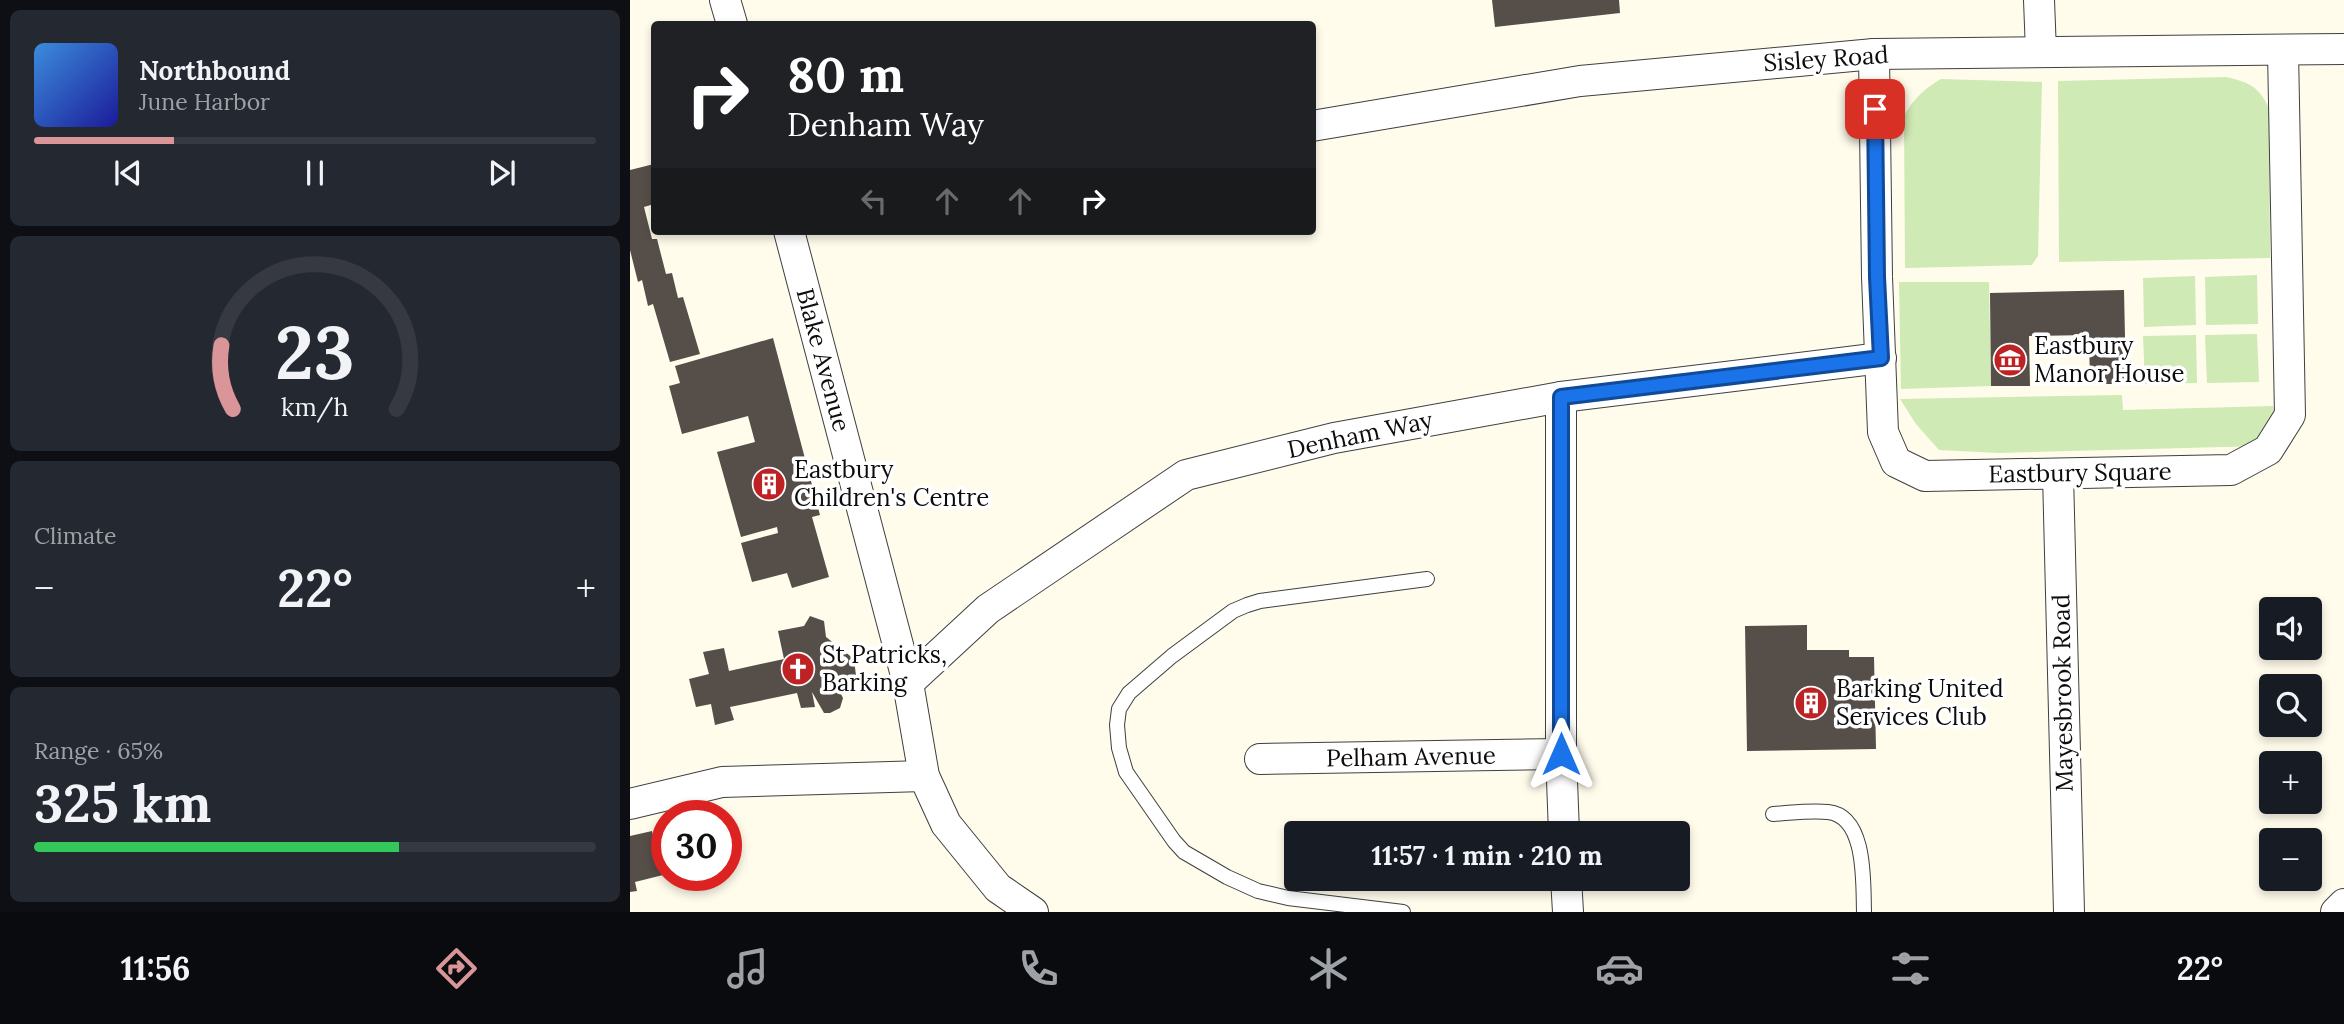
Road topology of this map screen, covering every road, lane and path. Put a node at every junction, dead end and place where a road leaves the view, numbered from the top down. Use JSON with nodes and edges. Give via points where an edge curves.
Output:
{"nodes":[{"id":1,"x":725,"y":0,"type":"edge"},
{"id":2,"x":2039,"y":0,"type":"edge"},
{"id":3,"x":731,"y":21,"type":"edge"},
{"id":4,"x":2344,"y":49,"type":"edge"},
{"id":5,"x":2283,"y":51,"type":"junction"},
{"id":6,"x":2041,"y":52,"type":"junction"},
{"id":7,"x":1874,"y":54,"type":"junction"},
{"id":8,"x":1316,"y":125,"type":"edge"},
{"id":9,"x":790,"y":235,"type":"edge"},
{"id":10,"x":1881,"y":358,"type":"junction"},
{"id":11,"x":1561,"y":397,"type":"junction"},
{"id":12,"x":2057,"y":474,"type":"junction"},
{"id":13,"x":1427,"y":579,"type":"dead end"},
{"id":14,"x":908,"y":684,"type":"junction"},
{"id":15,"x":1561,"y":754,"type":"junction"},
{"id":16,"x":1260,"y":759,"type":"dead end"},
{"id":17,"x":924,"y":776,"type":"junction"},
{"id":18,"x":630,"y":804,"type":"edge"},
{"id":19,"x":1773,"y":814,"type":"dead end"},
{"id":20,"x":1564,"y":821,"type":"edge"},
{"id":21,"x":1567,"y":891,"type":"edge"},
{"id":22,"x":2344,"y":904,"type":"edge"},
{"id":23,"x":1033,"y":912,"type":"edge"},
{"id":24,"x":1403,"y":912,"type":"edge"},
{"id":25,"x":1568,"y":912,"type":"edge"},
{"id":26,"x":1864,"y":912,"type":"edge"},
{"id":27,"x":2069,"y":912,"type":"edge"},
{"id":28,"x":2336,"y":912,"type":"edge"}],
"edges":[{"from":1,"to":3,"type":"street"},
{"from":2,"to":6,"type":"street"},
{"from":4,"to":5,"type":"street","name":"Sisley Road"},
{"from":5,"to":6,"type":"street","name":"Sisley Road"},
{"from":5,"to":12,"type":"street","name":"Eastbury Square","via":[[2290,415],[2268,450],[2231,470]]},
{"from":6,"to":7,"type":"street","name":"Sisley Road"},
{"from":7,"to":8,"type":"street","name":"Sisley Road","via":[[1580,81]]},
{"from":7,"to":10,"type":"street","name":"Eastbury Square"},
{"from":9,"to":14,"type":"street","name":"Blake Avenue"},
{"from":10,"to":11,"type":"street","name":"Denham Way"},
{"from":10,"to":12,"type":"street","name":"Eastbury Square","via":[[1883,432],[1896,462],[1925,476]]},
{"from":11,"to":14,"type":"street","name":"Denham Way","via":[[1334,438],[1186,475],[988,609]]},
{"from":11,"to":15,"type":"street"},
{"from":12,"to":27,"type":"street","name":"Mayesbrook Road"},
{"from":13,"to":24,"type":"lane","via":[[1260,601],[1233,611],[1129,693],[1119,709],[1117,725],[1126,772],[1184,852],[1258,891]]},
{"from":14,"to":17,"type":"street","name":"Blake Avenue"},
{"from":15,"to":16,"type":"street","name":"Pelham Avenue"},
{"from":15,"to":20,"type":"street"},
{"from":17,"to":18,"type":"street","via":[[722,782]]},
{"from":17,"to":23,"type":"street","name":"Blake Avenue","via":[[946,824],[998,888]]},
{"from":19,"to":26,"type":"lane","via":[[1829,812],[1848,821],[1862,859]]},
{"from":21,"to":25,"type":"street"},
{"from":22,"to":28,"type":"street"}]}
